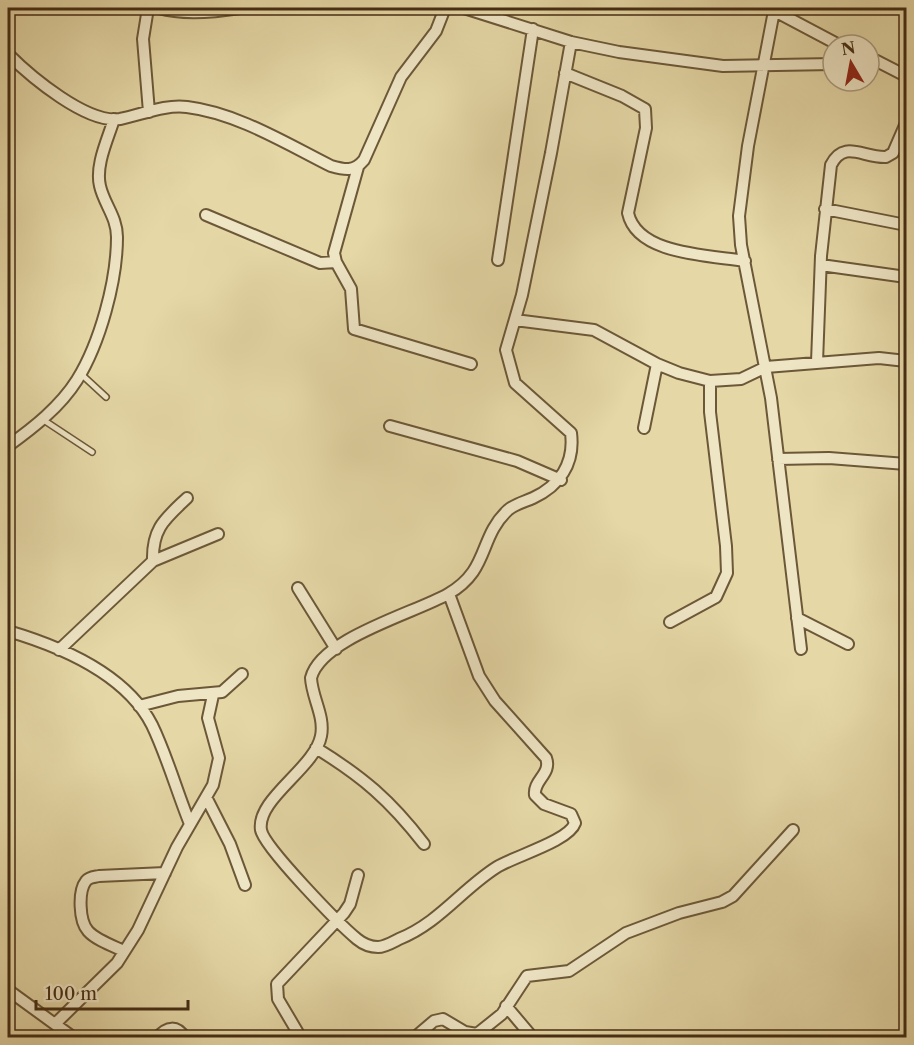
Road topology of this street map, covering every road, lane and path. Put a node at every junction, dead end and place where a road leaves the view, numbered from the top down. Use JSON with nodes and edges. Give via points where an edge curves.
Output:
{"nodes":[{"id":1,"x":148,"y":8,"type":"edge"},
{"id":2,"x":159,"y":8,"type":"edge"},
{"id":3,"x":240,"y":8,"type":"edge"},
{"id":4,"x":445,"y":8,"type":"edge"},
{"id":5,"x":464,"y":8,"type":"edge"},
{"id":6,"x":771,"y":9,"type":"edge"},
{"id":7,"x":486,"y":10,"type":"edge"},
{"id":8,"x":533,"y":29,"type":"junction"},
{"id":9,"x":821,"y":35,"type":"edge"},
{"id":10,"x":571,"y":42,"type":"junction"},
{"id":11,"x":8,"y":54,"type":"edge"},
{"id":12,"x":881,"y":62,"type":"edge"},
{"id":13,"x":821,"y":64,"type":"edge"},
{"id":14,"x":881,"y":64,"type":"edge"},
{"id":15,"x":885,"y":64,"type":"junction"},
{"id":16,"x":763,"y":66,"type":"junction"},
{"id":17,"x":565,"y":73,"type":"junction"},
{"id":18,"x":906,"y":76,"type":"edge"},
{"id":19,"x":149,"y":112,"type":"junction"},
{"id":20,"x":114,"y":119,"type":"junction"},
{"id":21,"x":906,"y":123,"type":"edge"},
{"id":22,"x":358,"y":167,"type":"junction"},
{"id":23,"x":825,"y":209,"type":"junction"},
{"id":24,"x":206,"y":215,"type":"dead end"},
{"id":25,"x":906,"y":225,"type":"edge"},
{"id":26,"x":498,"y":260,"type":"dead end"},
{"id":27,"x":745,"y":261,"type":"junction"},
{"id":28,"x":336,"y":262,"type":"junction"},
{"id":29,"x":821,"y":265,"type":"junction"},
{"id":30,"x":906,"y":277,"type":"edge"},
{"id":31,"x":515,"y":320,"type":"junction"},
{"id":32,"x":906,"y":361,"type":"edge"},
{"id":33,"x":817,"y":362,"type":"junction"},
{"id":34,"x":471,"y":364,"type":"dead end"},
{"id":35,"x":657,"y":364,"type":"junction"},
{"id":36,"x":766,"y":367,"type":"junction"},
{"id":37,"x":80,"y":373,"type":"junction"},
{"id":38,"x":710,"y":381,"type":"junction"},
{"id":39,"x":106,"y":397,"type":"dead end"},
{"id":40,"x":42,"y":419,"type":"junction"},
{"id":41,"x":390,"y":426,"type":"dead end"},
{"id":42,"x":644,"y":428,"type":"dead end"},
{"id":43,"x":8,"y":446,"type":"edge"},
{"id":44,"x":92,"y":452,"type":"dead end"},
{"id":45,"x":778,"y":459,"type":"junction"},
{"id":46,"x":906,"y":464,"type":"edge"},
{"id":47,"x":561,"y":480,"type":"junction"},
{"id":48,"x":187,"y":498,"type":"dead end"},
{"id":49,"x":218,"y":534,"type":"dead end"},
{"id":50,"x":153,"y":561,"type":"junction"},
{"id":51,"x":298,"y":588,"type":"dead end"},
{"id":52,"x":449,"y":594,"type":"junction"},
{"id":53,"x":797,"y":618,"type":"junction"},
{"id":54,"x":670,"y":622,"type":"dead end"},
{"id":55,"x":8,"y":631,"type":"edge"},
{"id":56,"x":848,"y":644,"type":"dead end"},
{"id":57,"x":336,"y":649,"type":"junction"},
{"id":58,"x":801,"y":649,"type":"dead end"},
{"id":59,"x":59,"y":650,"type":"junction"},
{"id":60,"x":242,"y":675,"type":"dead end"},
{"id":61,"x":213,"y":695,"type":"junction"},
{"id":62,"x":139,"y":706,"type":"junction"},
{"id":63,"x":316,"y":748,"type":"junction"},
{"id":64,"x":206,"y":798,"type":"junction"},
{"id":65,"x":190,"y":824,"type":"junction"},
{"id":66,"x":793,"y":830,"type":"dead end"},
{"id":67,"x":424,"y":844,"type":"dead end"},
{"id":68,"x":165,"y":873,"type":"junction"},
{"id":69,"x":358,"y":875,"type":"dead end"},
{"id":70,"x":245,"y":885,"type":"dead end"},
{"id":71,"x":338,"y":921,"type":"junction"},
{"id":72,"x":124,"y":951,"type":"junction"},
{"id":73,"x":8,"y":990,"type":"edge"},
{"id":74,"x":506,"y":1006,"type":"junction"},
{"id":75,"x":55,"y":1024,"type":"junction"},
{"id":76,"x":466,"y":1035,"type":"edge"},
{"id":77,"x":74,"y":1038,"type":"edge"},
{"id":78,"x":158,"y":1038,"type":"edge"},
{"id":79,"x":184,"y":1038,"type":"edge"},
{"id":80,"x":302,"y":1038,"type":"edge"},
{"id":81,"x":414,"y":1038,"type":"edge"},
{"id":82,"x":533,"y":1038,"type":"edge"}],
"edges":[{"from":1,"to":19,"type":"street","via":[[143,39]]},
{"from":2,"to":3,"type":"street"},
{"from":4,"to":22,"type":"street","via":[[435,31],[401,76],[375,139]]},
{"from":5,"to":7,"type":"street"},
{"from":6,"to":9,"type":"street"},
{"from":6,"to":16,"type":"street"},
{"from":7,"to":8,"type":"street"},
{"from":8,"to":10,"type":"street"},
{"from":8,"to":26,"type":"street"},
{"from":10,"to":16,"type":"street","via":[[702,63]]},
{"from":10,"to":17,"type":"street"},
{"from":11,"to":20,"type":"street","via":[[41,83],[88,114],[103,120]]},
{"from":12,"to":15,"type":"street"},
{"from":13,"to":16,"type":"street"},
{"from":14,"to":15,"type":"street"},
{"from":15,"to":18,"type":"street"},
{"from":16,"to":27,"type":"street","via":[[739,216]]},
{"from":17,"to":27,"type":"street","via":[[645,109],[646,128],[628,213],[639,235],[683,251]]},
{"from":17,"to":31,"type":"street"},
{"from":19,"to":20,"type":"street"},
{"from":19,"to":22,"type":"street","via":[[185,107],[223,116],[332,166],[351,170]]},
{"from":20,"to":37,"type":"street","via":[[99,169],[100,186],[118,235],[113,285]]},
{"from":21,"to":23,"type":"street","via":[[893,153],[886,157],[847,150],[836,156],[831,165]]},
{"from":22,"to":28,"type":"street","via":[[336,243]]},
{"from":23,"to":25,"type":"street"},
{"from":23,"to":29,"type":"street"},
{"from":24,"to":28,"type":"street","via":[[312,260]]},
{"from":27,"to":36,"type":"street"},
{"from":28,"to":34,"type":"street","via":[[350,282],[352,322],[357,331]]},
{"from":29,"to":30,"type":"street"},
{"from":29,"to":33,"type":"street"},
{"from":31,"to":35,"type":"street","via":[[594,330]]},
{"from":31,"to":47,"type":"street","via":[[506,350],[515,383],[571,433],[571,451]]},
{"from":32,"to":33,"type":"street","via":[[879,358]]},
{"from":33,"to":36,"type":"street"},
{"from":35,"to":38,"type":"street"},
{"from":35,"to":42,"type":"street"},
{"from":36,"to":38,"type":"street","via":[[741,379]]},
{"from":36,"to":45,"type":"street"},
{"from":37,"to":39,"type":"lane"},
{"from":37,"to":40,"type":"street"},
{"from":38,"to":54,"type":"street","via":[[727,573],[716,597]]},
{"from":40,"to":43,"type":"street"},
{"from":40,"to":44,"type":"lane"},
{"from":41,"to":47,"type":"street","via":[[518,461]]},
{"from":45,"to":46,"type":"street"},
{"from":45,"to":53,"type":"street"},
{"from":47,"to":52,"type":"street","via":[[551,489],[512,507],[499,519],[479,565],[467,582]]},
{"from":48,"to":50,"type":"street","via":[[156,531]]},
{"from":49,"to":50,"type":"street"},
{"from":50,"to":59,"type":"street"},
{"from":51,"to":57,"type":"street"},
{"from":52,"to":57,"type":"street","via":[[354,636]]},
{"from":52,"to":71,"type":"street","via":[[479,676],[495,701],[549,764],[535,787],[535,795],[544,804],[571,814],[575,823],[567,834],[499,866],[438,917],[380,947],[369,946]]},
{"from":53,"to":56,"type":"street"},
{"from":53,"to":58,"type":"street"},
{"from":55,"to":59,"type":"street"},
{"from":57,"to":63,"type":"street","via":[[319,663],[311,678],[322,726]]},
{"from":59,"to":62,"type":"street","via":[[105,675]]},
{"from":60,"to":61,"type":"street"},
{"from":61,"to":62,"type":"street","via":[[178,696]]},
{"from":61,"to":64,"type":"street","via":[[208,718],[219,758]]},
{"from":62,"to":65,"type":"street","via":[[151,724]]},
{"from":63,"to":67,"type":"street","via":[[375,788]]},
{"from":63,"to":71,"type":"street","via":[[270,804],[261,828],[270,847]]},
{"from":64,"to":65,"type":"street"},
{"from":64,"to":70,"type":"street","via":[[230,844]]},
{"from":65,"to":68,"type":"street"},
{"from":66,"to":74,"type":"street","via":[[733,896],[626,933],[569,970],[527,976]]},
{"from":68,"to":72,"type":"street"},
{"from":68,"to":72,"type":"street","via":[[99,876],[84,885],[81,907],[87,930]]},
{"from":69,"to":71,"type":"street","via":[[350,904]]},
{"from":71,"to":80,"type":"street","via":[[278,984],[278,999]]},
{"from":72,"to":75,"type":"street","via":[[103,980]]},
{"from":73,"to":75,"type":"street"},
{"from":74,"to":76,"type":"street","via":[[477,1034]]},
{"from":74,"to":82,"type":"street"},
{"from":75,"to":77,"type":"street"},
{"from":76,"to":81,"type":"street","via":[[443,1019],[434,1021]]},
{"from":78,"to":79,"type":"street","via":[[175,1028]]}]}
